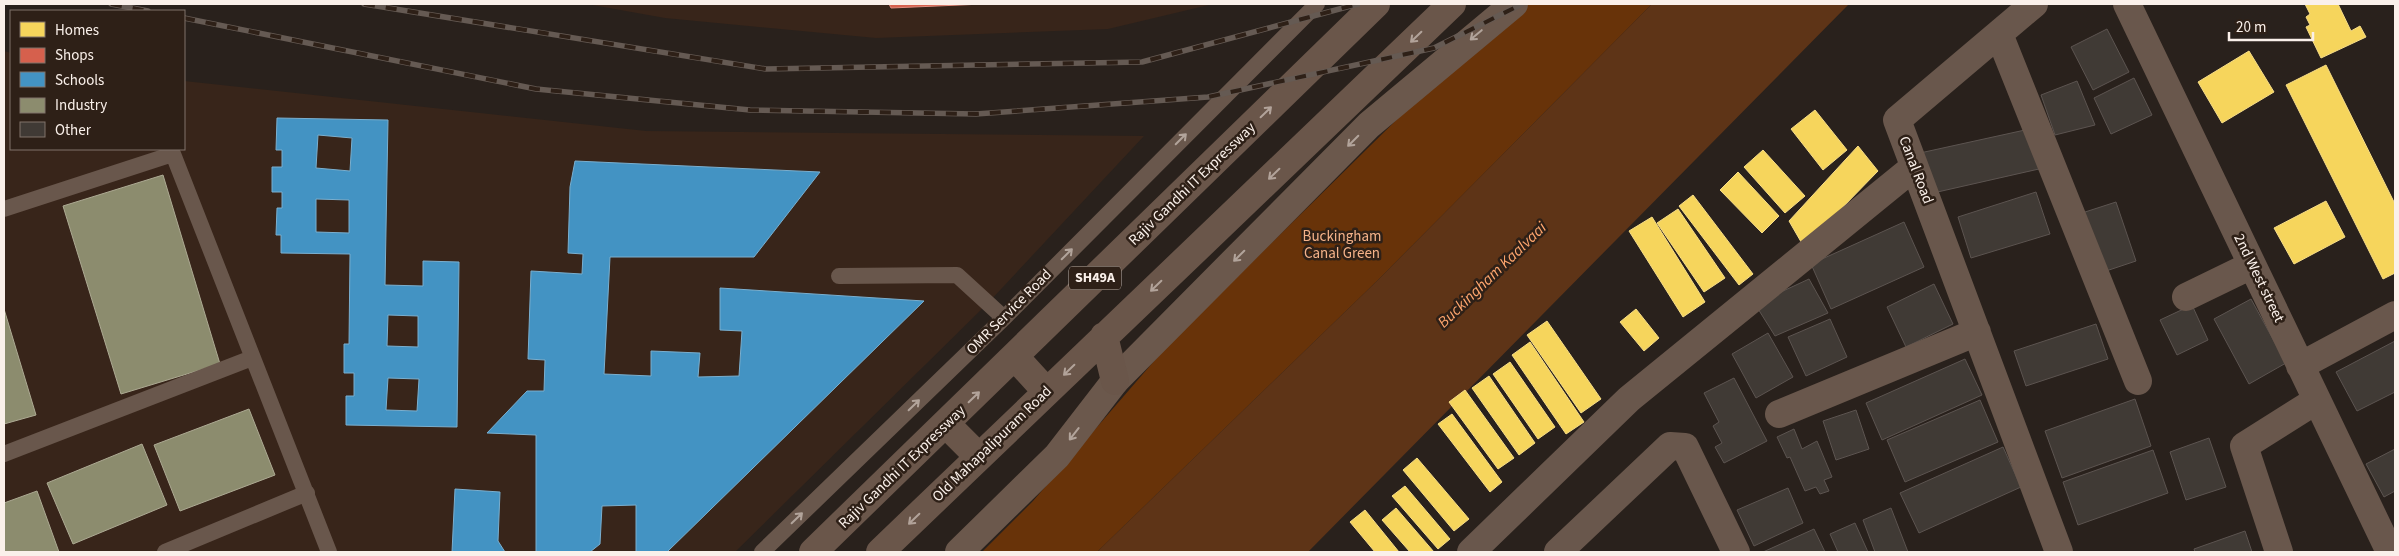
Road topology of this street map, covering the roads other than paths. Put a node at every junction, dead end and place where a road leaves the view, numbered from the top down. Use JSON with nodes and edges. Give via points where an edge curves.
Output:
{"nodes":[{"id":1,"x":1316,"y":4,"type":"edge"},
{"id":2,"x":1376,"y":4,"type":"edge"},
{"id":3,"x":1452,"y":4,"type":"edge"},
{"id":4,"x":1514,"y":4,"type":"edge"},
{"id":5,"x":2034,"y":4,"type":"edge"},
{"id":6,"x":2127,"y":4,"type":"edge"},
{"id":7,"x":1999,"y":34,"type":"junction"},
{"id":8,"x":1914,"y":167,"type":"junction"},
{"id":9,"x":4,"y":208,"type":"edge"},
{"id":10,"x":2252,"y":265,"type":"junction"},
{"id":11,"x":839,"y":276,"type":"dead end"},
{"id":12,"x":2186,"y":297,"type":"dead end"},
{"id":13,"x":2395,"y":315,"type":"edge"},
{"id":14,"x":1004,"y":318,"type":"junction"},
{"id":15,"x":1977,"y":332,"type":"junction"},
{"id":16,"x":1104,"y":336,"type":"junction"},
{"id":17,"x":1015,"y":357,"type":"junction"},
{"id":18,"x":252,"y":358,"type":"junction"},
{"id":19,"x":2300,"y":366,"type":"junction"},
{"id":20,"x":1115,"y":381,"type":"junction"},
{"id":21,"x":2138,"y":382,"type":"dead end"},
{"id":22,"x":1047,"y":392,"type":"junction"},
{"id":23,"x":2317,"y":400,"type":"junction"},
{"id":24,"x":1779,"y":414,"type":"dead end"},
{"id":25,"x":946,"y":424,"type":"junction"},
{"id":26,"x":4,"y":454,"type":"edge"},
{"id":27,"x":979,"y":457,"type":"junction"},
{"id":28,"x":307,"y":493,"type":"junction"},
{"id":29,"x":2051,"y":549,"type":"edge"},
{"id":30,"x":165,"y":552,"type":"edge"},
{"id":31,"x":329,"y":552,"type":"edge"},
{"id":32,"x":762,"y":552,"type":"edge"},
{"id":33,"x":813,"y":552,"type":"edge"},
{"id":34,"x":880,"y":552,"type":"edge"},
{"id":35,"x":959,"y":552,"type":"edge"},
{"id":36,"x":1471,"y":552,"type":"edge"},
{"id":37,"x":1558,"y":552,"type":"edge"},
{"id":38,"x":1736,"y":552,"type":"edge"},
{"id":39,"x":2279,"y":552,"type":"edge"},
{"id":40,"x":2390,"y":552,"type":"edge"}],
"edges":[{"from":14,"to":1,"type":"lane","name":"OMR Service Road","one_way":true},
{"from":17,"to":2,"type":"main road","name":"Rajiv Gandhi IT Expressway","number":"SH49A","one_way":true},
{"from":3,"to":16,"type":"main road","name":"Old Mahapalipuram Road","one_way":true},
{"from":4,"to":20,"type":"main road","one_way":true,"via":[[1369,125]]},
{"from":5,"to":7,"type":"street","name":"Canal Road"},
{"from":6,"to":10,"type":"street","name":"2nd West street"},
{"from":7,"to":8,"type":"street","name":"Canal Road","via":[[1897,120]]},
{"from":7,"to":21,"type":"street"},
{"from":8,"to":15,"type":"street","name":"Canal Road"},
{"from":8,"to":36,"type":"street","via":[[1629,400]]},
{"from":9,"to":18,"type":"lane","via":[[173,154]]},
{"from":10,"to":12,"type":"street"},
{"from":10,"to":19,"type":"street","name":"2nd West street"},
{"from":11,"to":14,"type":"lane","via":[[957,274]]},
{"from":13,"to":19,"type":"street"},
{"from":32,"to":14,"type":"lane","name":"OMR Service Road","one_way":true},
{"from":15,"to":24,"type":"street"},
{"from":15,"to":29,"type":"street","name":"Canal Road"},
{"from":16,"to":20,"type":"main road"},
{"from":16,"to":22,"type":"main road","name":"Old Mahapalipuram Road","one_way":true},
{"from":17,"to":22,"type":"main road"},
{"from":25,"to":17,"type":"main road","name":"Rajiv Gandhi IT Expressway","number":"SH49A","one_way":true},
{"from":18,"to":26,"type":"lane"},
{"from":18,"to":28,"type":"lane"},
{"from":19,"to":23,"type":"street","name":"2nd West street"},
{"from":20,"to":35,"type":"main road","one_way":true,"via":[[1057,456]]},
{"from":22,"to":27,"type":"main road","name":"Old Mahapalipuram Road"},
{"from":23,"to":39,"type":"street","via":[[2244,446]]},
{"from":23,"to":40,"type":"street","name":"2nd West street"},
{"from":25,"to":27,"type":"main road"},
{"from":25,"to":33,"type":"main road","name":"Rajiv Gandhi IT Expressway","number":"SH49A"},
{"from":27,"to":34,"type":"main road","name":"Old Mahapalipuram Road","one_way":true},
{"from":28,"to":30,"type":"lane"},
{"from":28,"to":31,"type":"lane"},
{"from":37,"to":38,"type":"street","via":[[1670,446],[1685,447]]}]}
